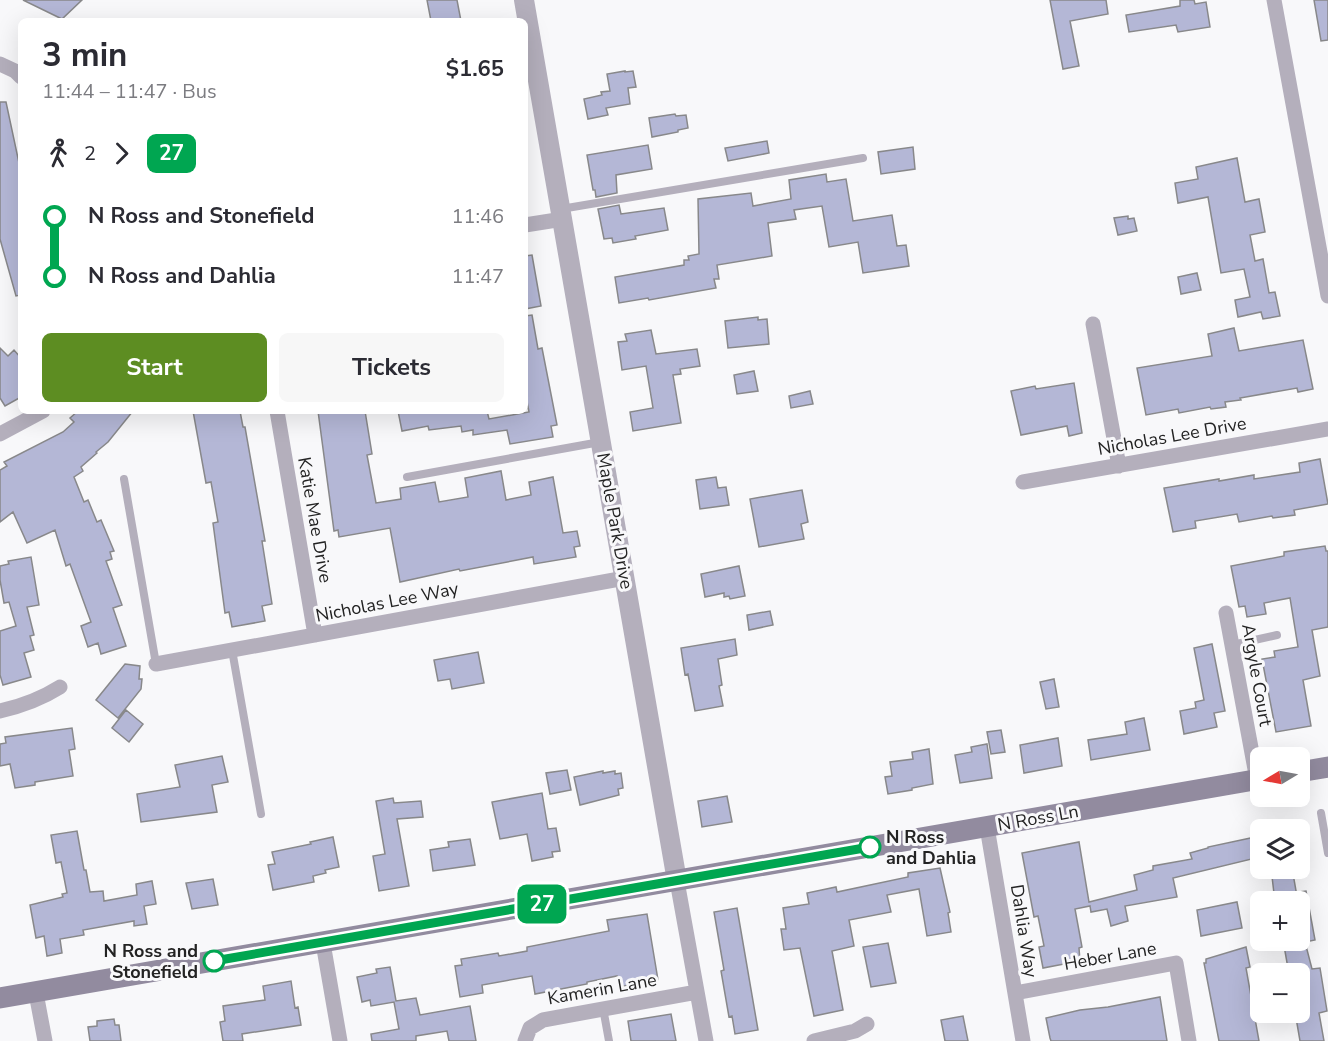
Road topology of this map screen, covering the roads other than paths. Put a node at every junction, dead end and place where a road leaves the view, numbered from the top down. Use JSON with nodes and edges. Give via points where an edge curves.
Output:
{"nodes":[{"id":1,"x":524,"y":0,"type":"edge"},
{"id":2,"x":1274,"y":0,"type":"edge"},
{"id":3,"x":527,"y":18,"type":"edge"},
{"id":4,"x":528,"y":23,"type":"edge"},
{"id":5,"x":0,"y":64,"type":"edge"},
{"id":6,"x":18,"y":74,"type":"edge"},
{"id":7,"x":863,"y":158,"type":"dead end"},
{"id":8,"x":562,"y":214,"type":"junction"},
{"id":9,"x":528,"y":224,"type":"edge"},
{"id":10,"x":1328,"y":296,"type":"edge"},
{"id":11,"x":1093,"y":324,"type":"dead end"},
{"id":12,"x":37,"y":414,"type":"edge"},
{"id":13,"x":278,"y":414,"type":"edge"},
{"id":14,"x":1328,"y":429,"type":"edge"},
{"id":15,"x":0,"y":434,"type":"edge"},
{"id":16,"x":602,"y":441,"type":"junction"},
{"id":17,"x":1119,"y":465,"type":"junction"},
{"id":18,"x":407,"y":477,"type":"dead end"},
{"id":19,"x":124,"y":479,"type":"dead end"},
{"id":20,"x":1023,"y":482,"type":"dead end"},
{"id":21,"x":625,"y":578,"type":"junction"},
{"id":22,"x":1226,"y":613,"type":"dead end"},
{"id":23,"x":315,"y":635,"type":"junction"},
{"id":24,"x":1277,"y":635,"type":"dead end"},
{"id":25,"x":1232,"y":645,"type":"junction"},
{"id":26,"x":232,"y":650,"type":"junction"},
{"id":27,"x":156,"y":664,"type":"joint"},
{"id":28,"x":60,"y":687,"type":"dead end"},
{"id":29,"x":0,"y":711,"type":"edge"},
{"id":30,"x":1252,"y":747,"type":"edge"},
{"id":31,"x":1328,"y":767,"type":"edge"},
{"id":32,"x":1310,"y":770,"type":"edge"},
{"id":33,"x":1250,"y":780,"type":"edge"},
{"id":34,"x":1321,"y":813,"type":"dead end"},
{"id":35,"x":261,"y":814,"type":"dead end"},
{"id":36,"x":987,"y":827,"type":"junction"},
{"id":37,"x":1328,"y":853,"type":"edge"},
{"id":38,"x":677,"y":881,"type":"junction"},
{"id":39,"x":323,"y":943,"type":"junction"},
{"id":40,"x":697,"y":992,"type":"junction"},
{"id":41,"x":36,"y":993,"type":"junction"},
{"id":42,"x":1015,"y":993,"type":"junction"},
{"id":43,"x":0,"y":998,"type":"edge"},
{"id":44,"x":603,"y":1008,"type":"junction"},
{"id":45,"x":867,"y":1024,"type":"dead end"},
{"id":46,"x":45,"y":1041,"type":"edge"},
{"id":47,"x":340,"y":1041,"type":"edge"},
{"id":48,"x":525,"y":1041,"type":"edge"},
{"id":49,"x":609,"y":1041,"type":"edge"},
{"id":50,"x":706,"y":1041,"type":"edge"},
{"id":51,"x":814,"y":1041,"type":"edge"},
{"id":52,"x":1023,"y":1041,"type":"edge"},
{"id":53,"x":1189,"y":1041,"type":"edge"}],
"edges":[{"from":1,"to":3,"type":"street","name":"Maple Park Drive"},
{"from":2,"to":10,"type":"street"},
{"from":4,"to":8,"type":"street","name":"Maple Park Drive"},
{"from":5,"to":6,"type":"street"},
{"from":7,"to":8,"type":"lane"},
{"from":8,"to":9,"type":"street"},
{"from":8,"to":16,"type":"street","name":"Maple Park Drive"},
{"from":11,"to":17,"type":"street"},
{"from":12,"to":15,"type":"street"},
{"from":13,"to":23,"type":"street","name":"Katie Mae Drive"},
{"from":14,"to":17,"type":"street","name":"Nicholas Lee Drive"},
{"from":16,"to":18,"type":"lane"},
{"from":16,"to":21,"type":"street","name":"Maple Park Drive"},
{"from":17,"to":20,"type":"street","name":"Nicholas Lee Drive"},
{"from":19,"to":27,"type":"lane"},
{"from":21,"to":23,"type":"street","name":"Nicholas Lee Way"},
{"from":21,"to":38,"type":"street","name":"Maple Park Drive"},
{"from":22,"to":25,"type":"street","name":"Argyle Court"},
{"from":23,"to":26,"type":"street","name":"Nicholas Lee Way"},
{"from":24,"to":25,"type":"lane"},
{"from":25,"to":30,"type":"street","name":"Argyle Court"},
{"from":26,"to":27,"type":"street","name":"Nicholas Lee Way"},
{"from":26,"to":35,"type":"lane"},
{"from":28,"to":29,"type":"street","via":[[22,706]]},
{"from":31,"to":32,"type":"main road"},
{"from":33,"to":36,"type":"main road","name":"N Ross Ln"},
{"from":34,"to":37,"type":"lane"},
{"from":36,"to":38,"type":"main road","name":"N Ross Ln"},
{"from":36,"to":42,"type":"street","name":"Dahlia Way"},
{"from":38,"to":39,"type":"main road","name":"N Ross Ln"},
{"from":38,"to":40,"type":"street","name":"Maple Park Drive"},
{"from":39,"to":41,"type":"main road","name":"N Ross Ln"},
{"from":39,"to":47,"type":"street"},
{"from":40,"to":44,"type":"street","name":"Kamerin Lane"},
{"from":40,"to":50,"type":"street","name":"Maple Park Drive"},
{"from":41,"to":43,"type":"main road","name":"N Ross Ln"},
{"from":41,"to":46,"type":"street"},
{"from":42,"to":52,"type":"street","name":"Dahlia Way"},
{"from":42,"to":53,"type":"street","name":"Heber Lane","via":[[1176,963]]},
{"from":44,"to":48,"type":"street","name":"Kamerin Lane","via":[[543,1020],[530,1028]]},
{"from":44,"to":49,"type":"lane"},
{"from":45,"to":51,"type":"street","via":[[848,1034]]}]}
